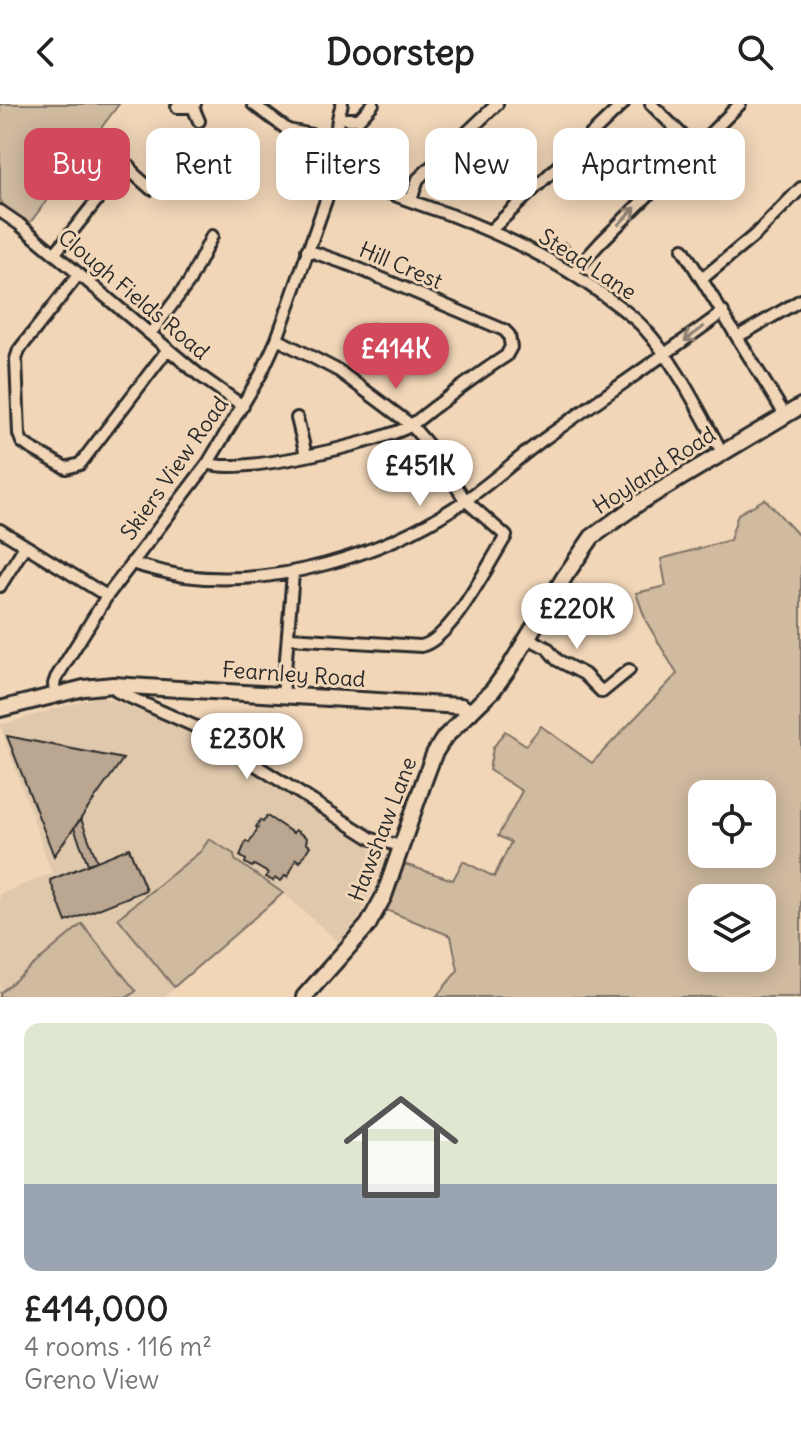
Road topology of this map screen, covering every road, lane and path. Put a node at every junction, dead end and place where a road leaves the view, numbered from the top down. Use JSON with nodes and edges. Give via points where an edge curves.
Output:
{"nodes":[{"id":1,"x":253,"y":104,"type":"edge"},
{"id":2,"x":342,"y":104,"type":"edge"},
{"id":3,"x":373,"y":104,"type":"edge"},
{"id":4,"x":497,"y":104,"type":"edge"},
{"id":5,"x":623,"y":104,"type":"edge"},
{"id":6,"x":651,"y":104,"type":"edge"},
{"id":7,"x":740,"y":104,"type":"edge"},
{"id":8,"x":194,"y":105,"type":"edge"},
{"id":9,"x":177,"y":107,"type":"dead end"},
{"id":10,"x":346,"y":119,"type":"dead end"},
{"id":11,"x":199,"y":121,"type":"dead end"},
{"id":12,"x":285,"y":128,"type":"edge"},
{"id":13,"x":338,"y":128,"type":"edge"},
{"id":14,"x":675,"y":128,"type":"edge"},
{"id":15,"x":715,"y":128,"type":"edge"},
{"id":16,"x":146,"y":185,"type":"edge"},
{"id":17,"x":801,"y":188,"type":"edge"},
{"id":18,"x":326,"y":200,"type":"edge"},
{"id":19,"x":411,"y":200,"type":"joint"},
{"id":20,"x":643,"y":200,"type":"edge"},
{"id":21,"x":0,"y":211,"type":"edge"},
{"id":22,"x":490,"y":231,"type":"junction"},
{"id":23,"x":212,"y":236,"type":"dead end"},
{"id":24,"x":683,"y":249,"type":"dead end"},
{"id":25,"x":307,"y":250,"type":"junction"},
{"id":26,"x":55,"y":253,"type":"junction"},
{"id":27,"x":573,"y":273,"type":"junction"},
{"id":28,"x":79,"y":274,"type":"junction"},
{"id":29,"x":703,"y":278,"type":"junction"},
{"id":30,"x":801,"y":300,"type":"edge"},
{"id":31,"x":723,"y":312,"type":"junction"},
{"id":32,"x":150,"y":334,"type":"junction"},
{"id":33,"x":737,"y":337,"type":"junction"},
{"id":34,"x":277,"y":339,"type":"junction"},
{"id":35,"x":168,"y":349,"type":"junction"},
{"id":36,"x":665,"y":355,"type":"junction"},
{"id":37,"x":243,"y":406,"type":"junction"},
{"id":38,"x":801,"y":406,"type":"edge"},
{"id":39,"x":785,"y":415,"type":"junction"},
{"id":40,"x":297,"y":418,"type":"dead end"},
{"id":41,"x":411,"y":425,"type":"junction"},
{"id":42,"x":722,"y":452,"type":"junction"},
{"id":43,"x":306,"y":455,"type":"junction"},
{"id":44,"x":208,"y":463,"type":"junction"},
{"id":45,"x":465,"y":500,"type":"junction"},
{"id":46,"x":0,"y":530,"type":"edge"},
{"id":47,"x":25,"y":546,"type":"junction"},
{"id":48,"x":132,"y":562,"type":"junction"},
{"id":49,"x":293,"y":573,"type":"junction"},
{"id":50,"x":0,"y":586,"type":"edge"},
{"id":51,"x":107,"y":596,"type":"junction"},
{"id":52,"x":526,"y":637,"type":"junction"},
{"id":53,"x":289,"y":638,"type":"junction"},
{"id":54,"x":629,"y":670,"type":"dead end"},
{"id":55,"x":113,"y":685,"type":"junction"},
{"id":56,"x":55,"y":694,"type":"junction"},
{"id":57,"x":283,"y":695,"type":"junction"},
{"id":58,"x":0,"y":709,"type":"edge"},
{"id":59,"x":471,"y":712,"type":"junction"},
{"id":60,"x":402,"y":846,"type":"junction"},
{"id":61,"x":304,"y":997,"type":"edge"}],
"edges":[{"from":1,"to":12,"type":"street"},
{"from":2,"to":13,"type":"street"},
{"from":3,"to":10,"type":"street","via":[[359,119]]},
{"from":4,"to":19,"type":"street","via":[[418,179]]},
{"from":5,"to":22,"type":"street"},
{"from":6,"to":14,"type":"street"},
{"from":7,"to":15,"type":"street"},
{"from":8,"to":9,"type":"street"},
{"from":8,"to":11,"type":"street"},
{"from":16,"to":26,"type":"street","via":[[130,166]]},
{"from":17,"to":29,"type":"street"},
{"from":18,"to":25,"type":"street","name":"Skiers View Road"},
{"from":19,"to":22,"type":"street","name":"Stead Lane"},
{"from":27,"to":20,"type":"street","one_way":true},
{"from":21,"to":26,"type":"street","name":"Clough Fields Road"},
{"from":22,"to":27,"type":"street","name":"Stead Lane"},
{"from":23,"to":32,"type":"street","via":[[189,282]]},
{"from":24,"to":29,"type":"street"},
{"from":25,"to":34,"type":"street","name":"Skiers View Road"},
{"from":25,"to":41,"type":"street","name":"Hill Crest","via":[[509,335],[506,356]]},
{"from":26,"to":28,"type":"street","name":"Clough Fields Road"},
{"from":27,"to":36,"type":"street","name":"Stead Lane","via":[[644,327]]},
{"from":28,"to":32,"type":"street","name":"Clough Fields Road"},
{"from":28,"to":35,"type":"street","via":[[19,350],[22,442],[66,468],[80,464]]},
{"from":29,"to":31,"type":"street"},
{"from":30,"to":33,"type":"street"},
{"from":31,"to":33,"type":"street"},
{"from":31,"to":36,"type":"street","one_way":true},
{"from":32,"to":35,"type":"street","name":"Clough Fields Road"},
{"from":33,"to":39,"type":"street"},
{"from":34,"to":37,"type":"street","name":"Skiers View Road"},
{"from":34,"to":41,"type":"street","via":[[339,371]]},
{"from":35,"to":37,"type":"street","name":"Clough Fields Road"},
{"from":36,"to":42,"type":"street","name":"Stead Lane"},
{"from":36,"to":45,"type":"street"},
{"from":37,"to":44,"type":"street","name":"Skiers View Road"},
{"from":38,"to":39,"type":"main road","name":"Hoyland Road"},
{"from":39,"to":42,"type":"main road","name":"Hoyland Road"},
{"from":40,"to":43,"type":"street"},
{"from":41,"to":43,"type":"street","name":"Hill Crest"},
{"from":41,"to":45,"type":"street"},
{"from":42,"to":52,"type":"main road","name":"Hoyland Road","via":[[592,537]]},
{"from":43,"to":44,"type":"street","name":"Hill Crest","via":[[250,466]]},
{"from":44,"to":48,"type":"street","name":"Skiers View Road"},
{"from":45,"to":49,"type":"street","via":[[389,541]]},
{"from":45,"to":53,"type":"street","via":[[506,536],[440,637],[421,646]]},
{"from":46,"to":47,"type":"street"},
{"from":47,"to":50,"type":"street"},
{"from":47,"to":51,"type":"street"},
{"from":48,"to":49,"type":"street","via":[[184,576]]},
{"from":48,"to":51,"type":"street","name":"Skiers View Road"},
{"from":49,"to":53,"type":"street"},
{"from":51,"to":56,"type":"street","name":"Skiers View Road","via":[[56,678]]},
{"from":52,"to":54,"type":"street","via":[[584,674],[602,692]]},
{"from":52,"to":59,"type":"main road","name":"Hoyland Road","via":[[509,668]]},
{"from":53,"to":57,"type":"street"},
{"from":55,"to":56,"type":"main road","name":"Fearnley Road"},
{"from":55,"to":57,"type":"main road","name":"Fearnley Road"},
{"from":55,"to":60,"type":"street","via":[[194,726],[372,839]]},
{"from":56,"to":58,"type":"main road","name":"Fearnley Road"},
{"from":57,"to":59,"type":"main road","name":"Fearnley Road","via":[[461,706]]},
{"from":59,"to":60,"type":"main road","name":"Hawshaw Lane","via":[[434,754]]},
{"from":60,"to":61,"type":"main road","name":"Hawshaw Lane","via":[[368,925]]}]}
